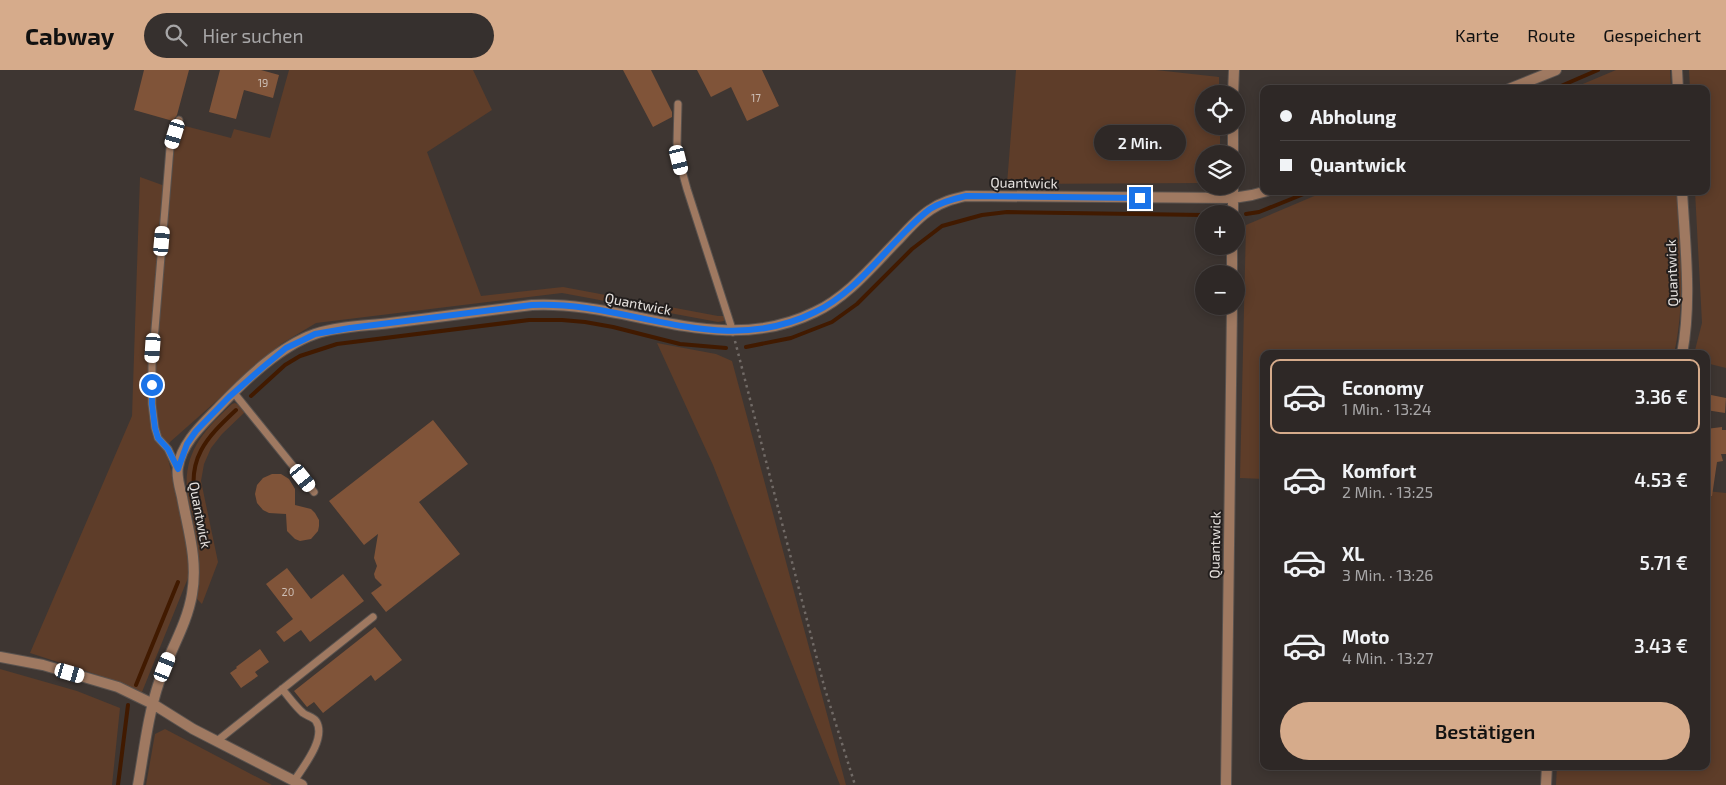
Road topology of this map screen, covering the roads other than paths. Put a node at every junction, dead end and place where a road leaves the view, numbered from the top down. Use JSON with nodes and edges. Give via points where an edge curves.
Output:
{"nodes":[{"id":1,"x":1234,"y":70,"type":"edge"},
{"id":2,"x":1556,"y":70,"type":"edge"},
{"id":3,"x":1677,"y":70,"type":"edge"},
{"id":4,"x":1233,"y":85,"type":"edge"},
{"id":5,"x":1519,"y":85,"type":"edge"},
{"id":6,"x":1678,"y":85,"type":"edge"},
{"id":7,"x":678,"y":104,"type":"dead end"},
{"id":8,"x":179,"y":120,"type":"dead end"},
{"id":9,"x":1260,"y":193,"type":"edge"},
{"id":10,"x":1682,"y":195,"type":"edge"},
{"id":11,"x":1233,"y":198,"type":"junction"},
{"id":12,"x":1233,"y":205,"type":"edge"},
{"id":13,"x":1232,"y":315,"type":"edge"},
{"id":14,"x":733,"y":332,"type":"junction"},
{"id":15,"x":1683,"y":350,"type":"edge"},
{"id":16,"x":234,"y":393,"type":"junction"},
{"id":17,"x":178,"y":469,"type":"junction"},
{"id":18,"x":314,"y":492,"type":"dead end"},
{"id":19,"x":373,"y":616,"type":"dead end"},
{"id":20,"x":0,"y":656,"type":"edge"},
{"id":21,"x":282,"y":689,"type":"junction"},
{"id":22,"x":153,"y":704,"type":"junction"},
{"id":23,"x":217,"y":741,"type":"junction"},
{"id":24,"x":1546,"y":770,"type":"edge"},
{"id":25,"x":298,"y":783,"type":"edge"},
{"id":26,"x":138,"y":785,"type":"edge"},
{"id":27,"x":1226,"y":785,"type":"edge"},
{"id":28,"x":1546,"y":785,"type":"edge"}],
"edges":[{"from":1,"to":4,"type":"street"},
{"from":2,"to":5,"type":"street"},
{"from":3,"to":6,"type":"street"},
{"from":7,"to":14,"type":"lane","via":[[676,143],[679,160]]},
{"from":8,"to":17,"type":"lane","via":[[170,148],[152,365],[155,428]]},
{"from":9,"to":11,"type":"street","name":"Quantwick"},
{"from":10,"to":15,"type":"street","name":"Quantwick","via":[[1687,301]]},
{"from":11,"to":12,"type":"street"},
{"from":11,"to":14,"type":"street","name":"Quantwick","via":[[966,196],[947,201],[912,224],[832,303],[794,321]]},
{"from":13,"to":27,"type":"street","name":"Quantwick"},
{"from":14,"to":16,"type":"street","name":"Quantwick","via":[[684,327],[576,306],[524,306],[315,334],[286,348]]},
{"from":16,"to":17,"type":"street","name":"Quantwick","via":[[196,431],[187,444]]},
{"from":16,"to":18,"type":"lane"},
{"from":17,"to":22,"type":"street","name":"Quantwick","via":[[192,542],[194,586]]},
{"from":19,"to":21,"type":"lane"},
{"from":20,"to":22,"type":"street","via":[[118,687]]},
{"from":21,"to":23,"type":"lane"},
{"from":21,"to":25,"type":"lane","via":[[298,708],[316,721],[318,729],[318,739]]},
{"from":22,"to":23,"type":"street"},
{"from":22,"to":26,"type":"street","name":"Quantwick"},
{"from":23,"to":25,"type":"street"},
{"from":24,"to":28,"type":"street"}]}
